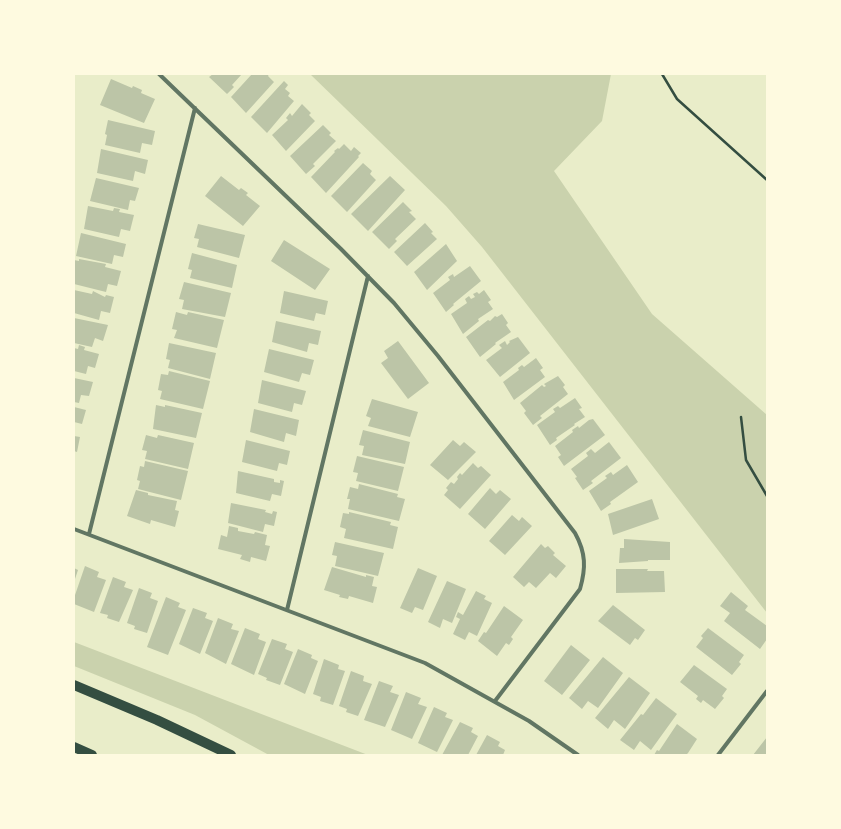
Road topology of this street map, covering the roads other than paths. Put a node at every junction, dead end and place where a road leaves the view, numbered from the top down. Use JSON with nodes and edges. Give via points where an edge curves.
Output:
{"nodes":[{"id":1,"x":159,"y":74,"type":"edge"},
{"id":2,"x":195,"y":108,"type":"junction"},
{"id":3,"x":368,"y":276,"type":"junction"},
{"id":4,"x":74,"y":529,"type":"edge"},
{"id":5,"x":89,"y":534,"type":"junction"},
{"id":6,"x":287,"y":610,"type":"junction"},
{"id":7,"x":74,"y":685,"type":"edge"},
{"id":8,"x":767,"y":691,"type":"edge"},
{"id":9,"x":495,"y":701,"type":"junction"},
{"id":10,"x":74,"y":747,"type":"edge"},
{"id":11,"x":92,"y":755,"type":"edge"},
{"id":12,"x":231,"y":755,"type":"edge"},
{"id":13,"x":578,"y":755,"type":"edge"},
{"id":14,"x":718,"y":755,"type":"edge"}],
"edges":[{"from":1,"to":2,"type":"street"},
{"from":2,"to":3,"type":"street"},
{"from":2,"to":5,"type":"street"},
{"from":3,"to":6,"type":"street"},
{"from":3,"to":9,"type":"street","via":[[438,356],[582,545],[585,559],[580,589]]},
{"from":4,"to":5,"type":"street"},
{"from":5,"to":6,"type":"street"},
{"from":6,"to":9,"type":"street","via":[[425,663]]},
{"from":7,"to":12,"type":"main road"},
{"from":8,"to":14,"type":"street"},
{"from":9,"to":13,"type":"street"},
{"from":10,"to":11,"type":"main road"}]}
